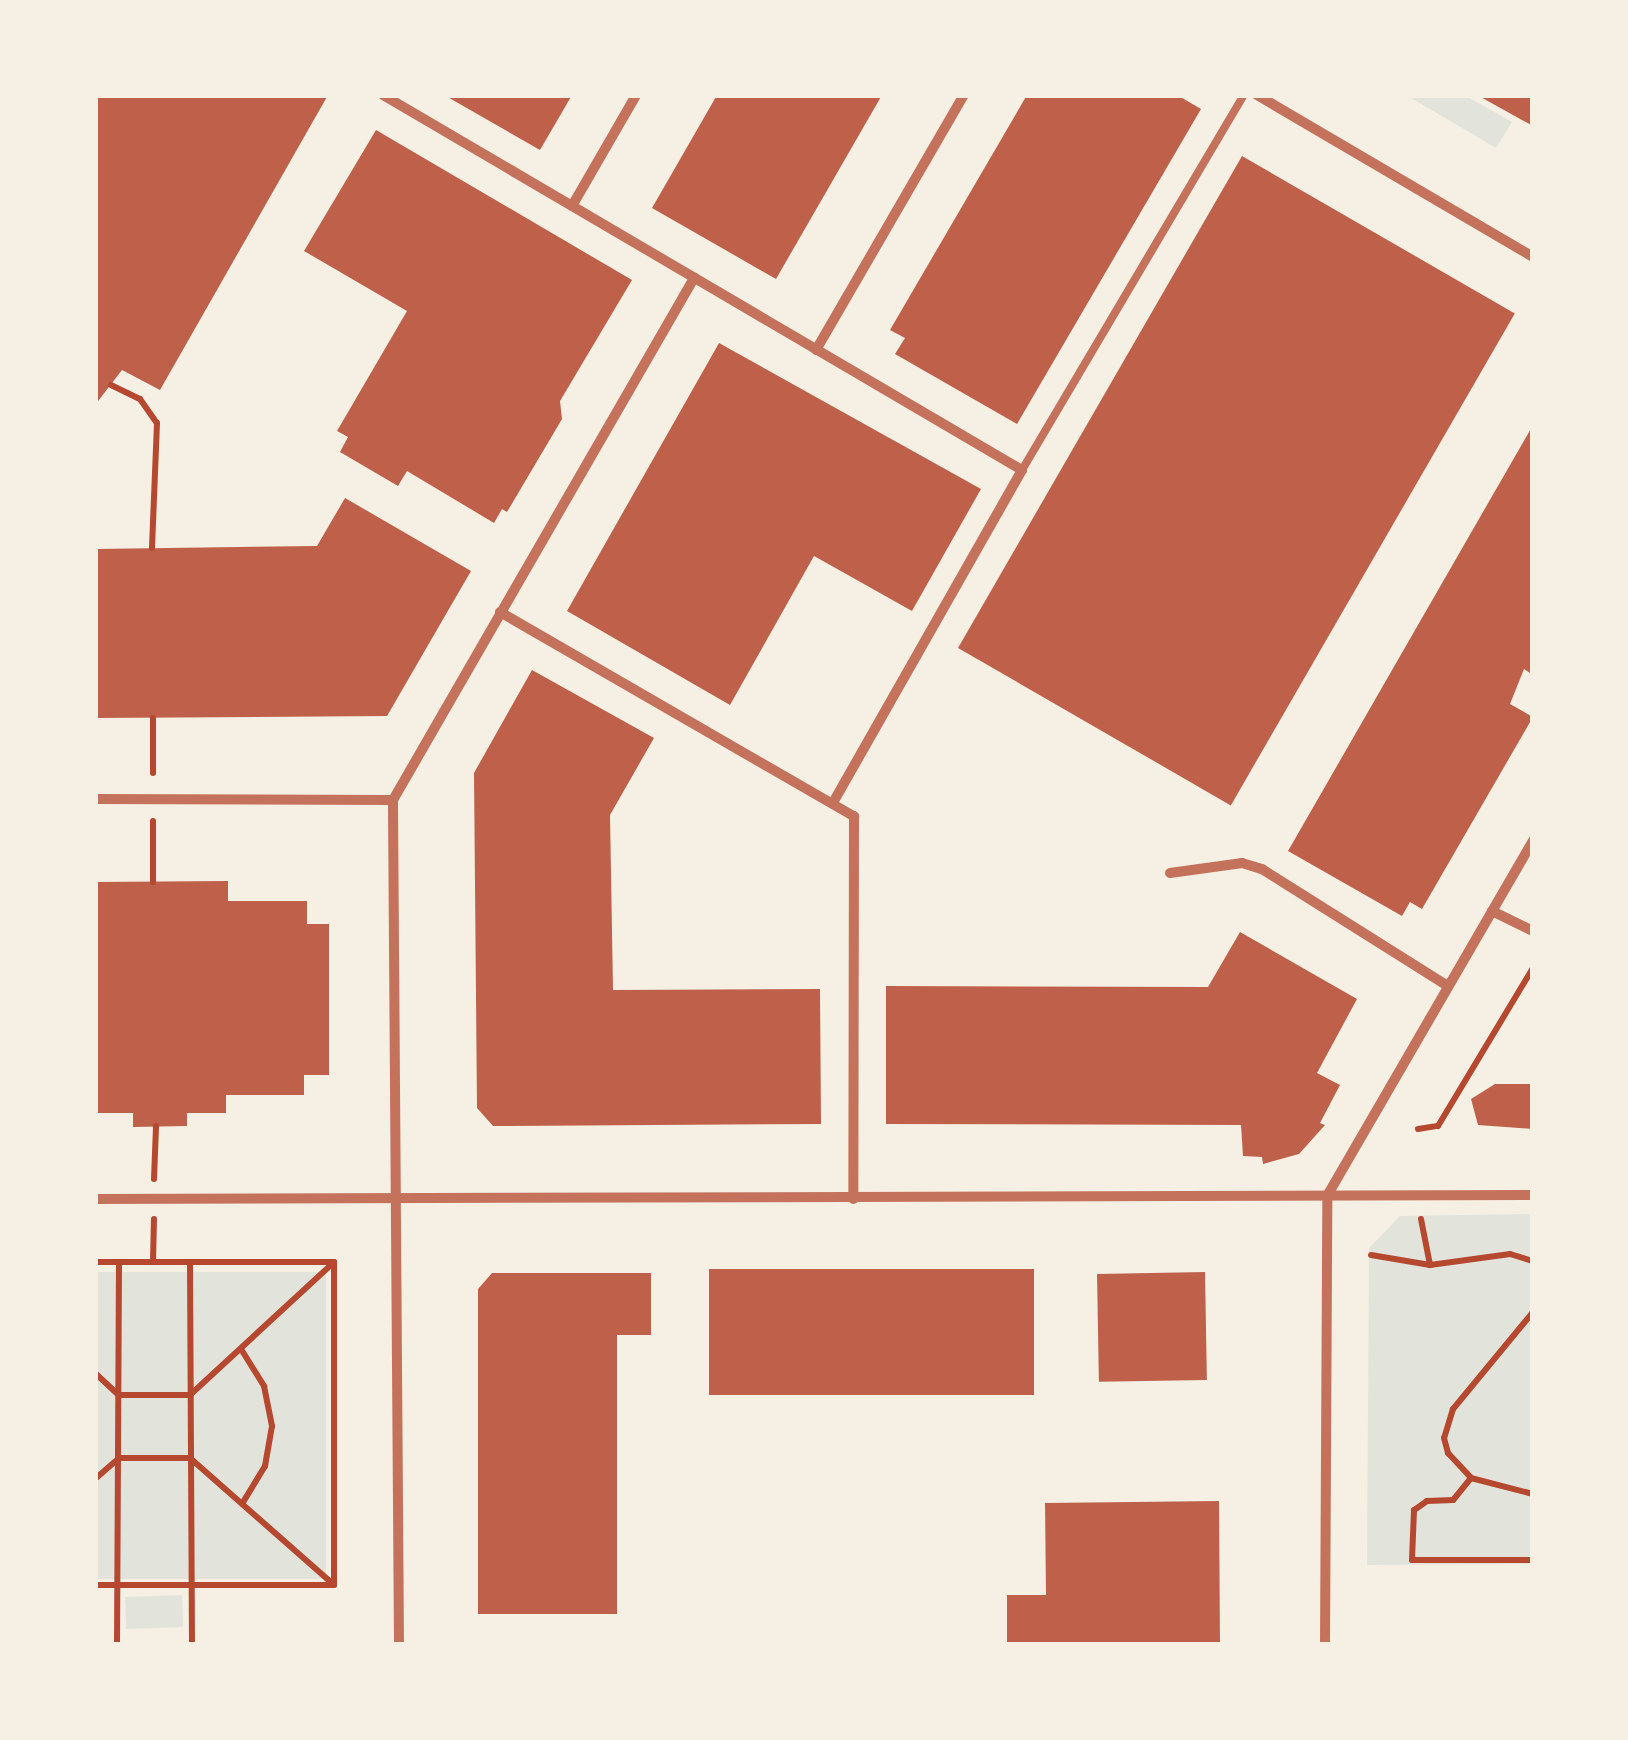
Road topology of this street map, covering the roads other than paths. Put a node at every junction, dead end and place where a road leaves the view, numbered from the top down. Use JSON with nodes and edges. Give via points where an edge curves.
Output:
{"nodes":[{"id":1,"x":383,"y":95,"type":"edge"},
{"id":2,"x":636,"y":95,"type":"edge"},
{"id":3,"x":964,"y":95,"type":"edge"},
{"id":4,"x":1244,"y":95,"type":"edge"},
{"id":5,"x":1257,"y":95,"type":"edge"},
{"id":6,"x":572,"y":206,"type":"junction"},
{"id":7,"x":1533,"y":256,"type":"edge"},
{"id":8,"x":694,"y":278,"type":"junction"},
{"id":9,"x":816,"y":350,"type":"junction"},
{"id":10,"x":1022,"y":470,"type":"junction"},
{"id":11,"x":500,"y":612,"type":"junction"},
{"id":12,"x":95,"y":799,"type":"edge"},
{"id":13,"x":392,"y":800,"type":"junction"},
{"id":14,"x":833,"y":803,"type":"junction"},
{"id":15,"x":1533,"y":840,"type":"edge"},
{"id":16,"x":1170,"y":872,"type":"dead end"},
{"id":17,"x":1492,"y":910,"type":"junction"},
{"id":18,"x":1533,"y":930,"type":"edge"},
{"id":19,"x":1448,"y":986,"type":"junction"},
{"id":20,"x":1533,"y":1194,"type":"edge"},
{"id":21,"x":1326,"y":1196,"type":"junction"},
{"id":22,"x":396,"y":1198,"type":"junction"},
{"id":23,"x":95,"y":1199,"type":"edge"},
{"id":24,"x":853,"y":1199,"type":"junction"},
{"id":25,"x":399,"y":1645,"type":"edge"},
{"id":26,"x":1325,"y":1645,"type":"edge"}],
"edges":[{"from":1,"to":6,"type":"street"},
{"from":2,"to":6,"type":"street"},
{"from":3,"to":9,"type":"street"},
{"from":4,"to":10,"type":"lane"},
{"from":5,"to":7,"type":"street"},
{"from":6,"to":8,"type":"street"},
{"from":8,"to":9,"type":"street"},
{"from":8,"to":11,"type":"street"},
{"from":9,"to":10,"type":"street"},
{"from":10,"to":14,"type":"street"},
{"from":11,"to":13,"type":"street"},
{"from":11,"to":14,"type":"street"},
{"from":12,"to":13,"type":"street"},
{"from":13,"to":22,"type":"street"},
{"from":14,"to":24,"type":"street","via":[[854,816]]},
{"from":15,"to":17,"type":"street"},
{"from":16,"to":19,"type":"street","via":[[1242,863],[1262,870]]},
{"from":17,"to":18,"type":"street"},
{"from":17,"to":19,"type":"street"},
{"from":19,"to":21,"type":"street"},
{"from":20,"to":21,"type":"street"},
{"from":21,"to":24,"type":"street"},
{"from":21,"to":26,"type":"street"},
{"from":22,"to":23,"type":"street"},
{"from":22,"to":24,"type":"street"},
{"from":22,"to":25,"type":"street"}]}
